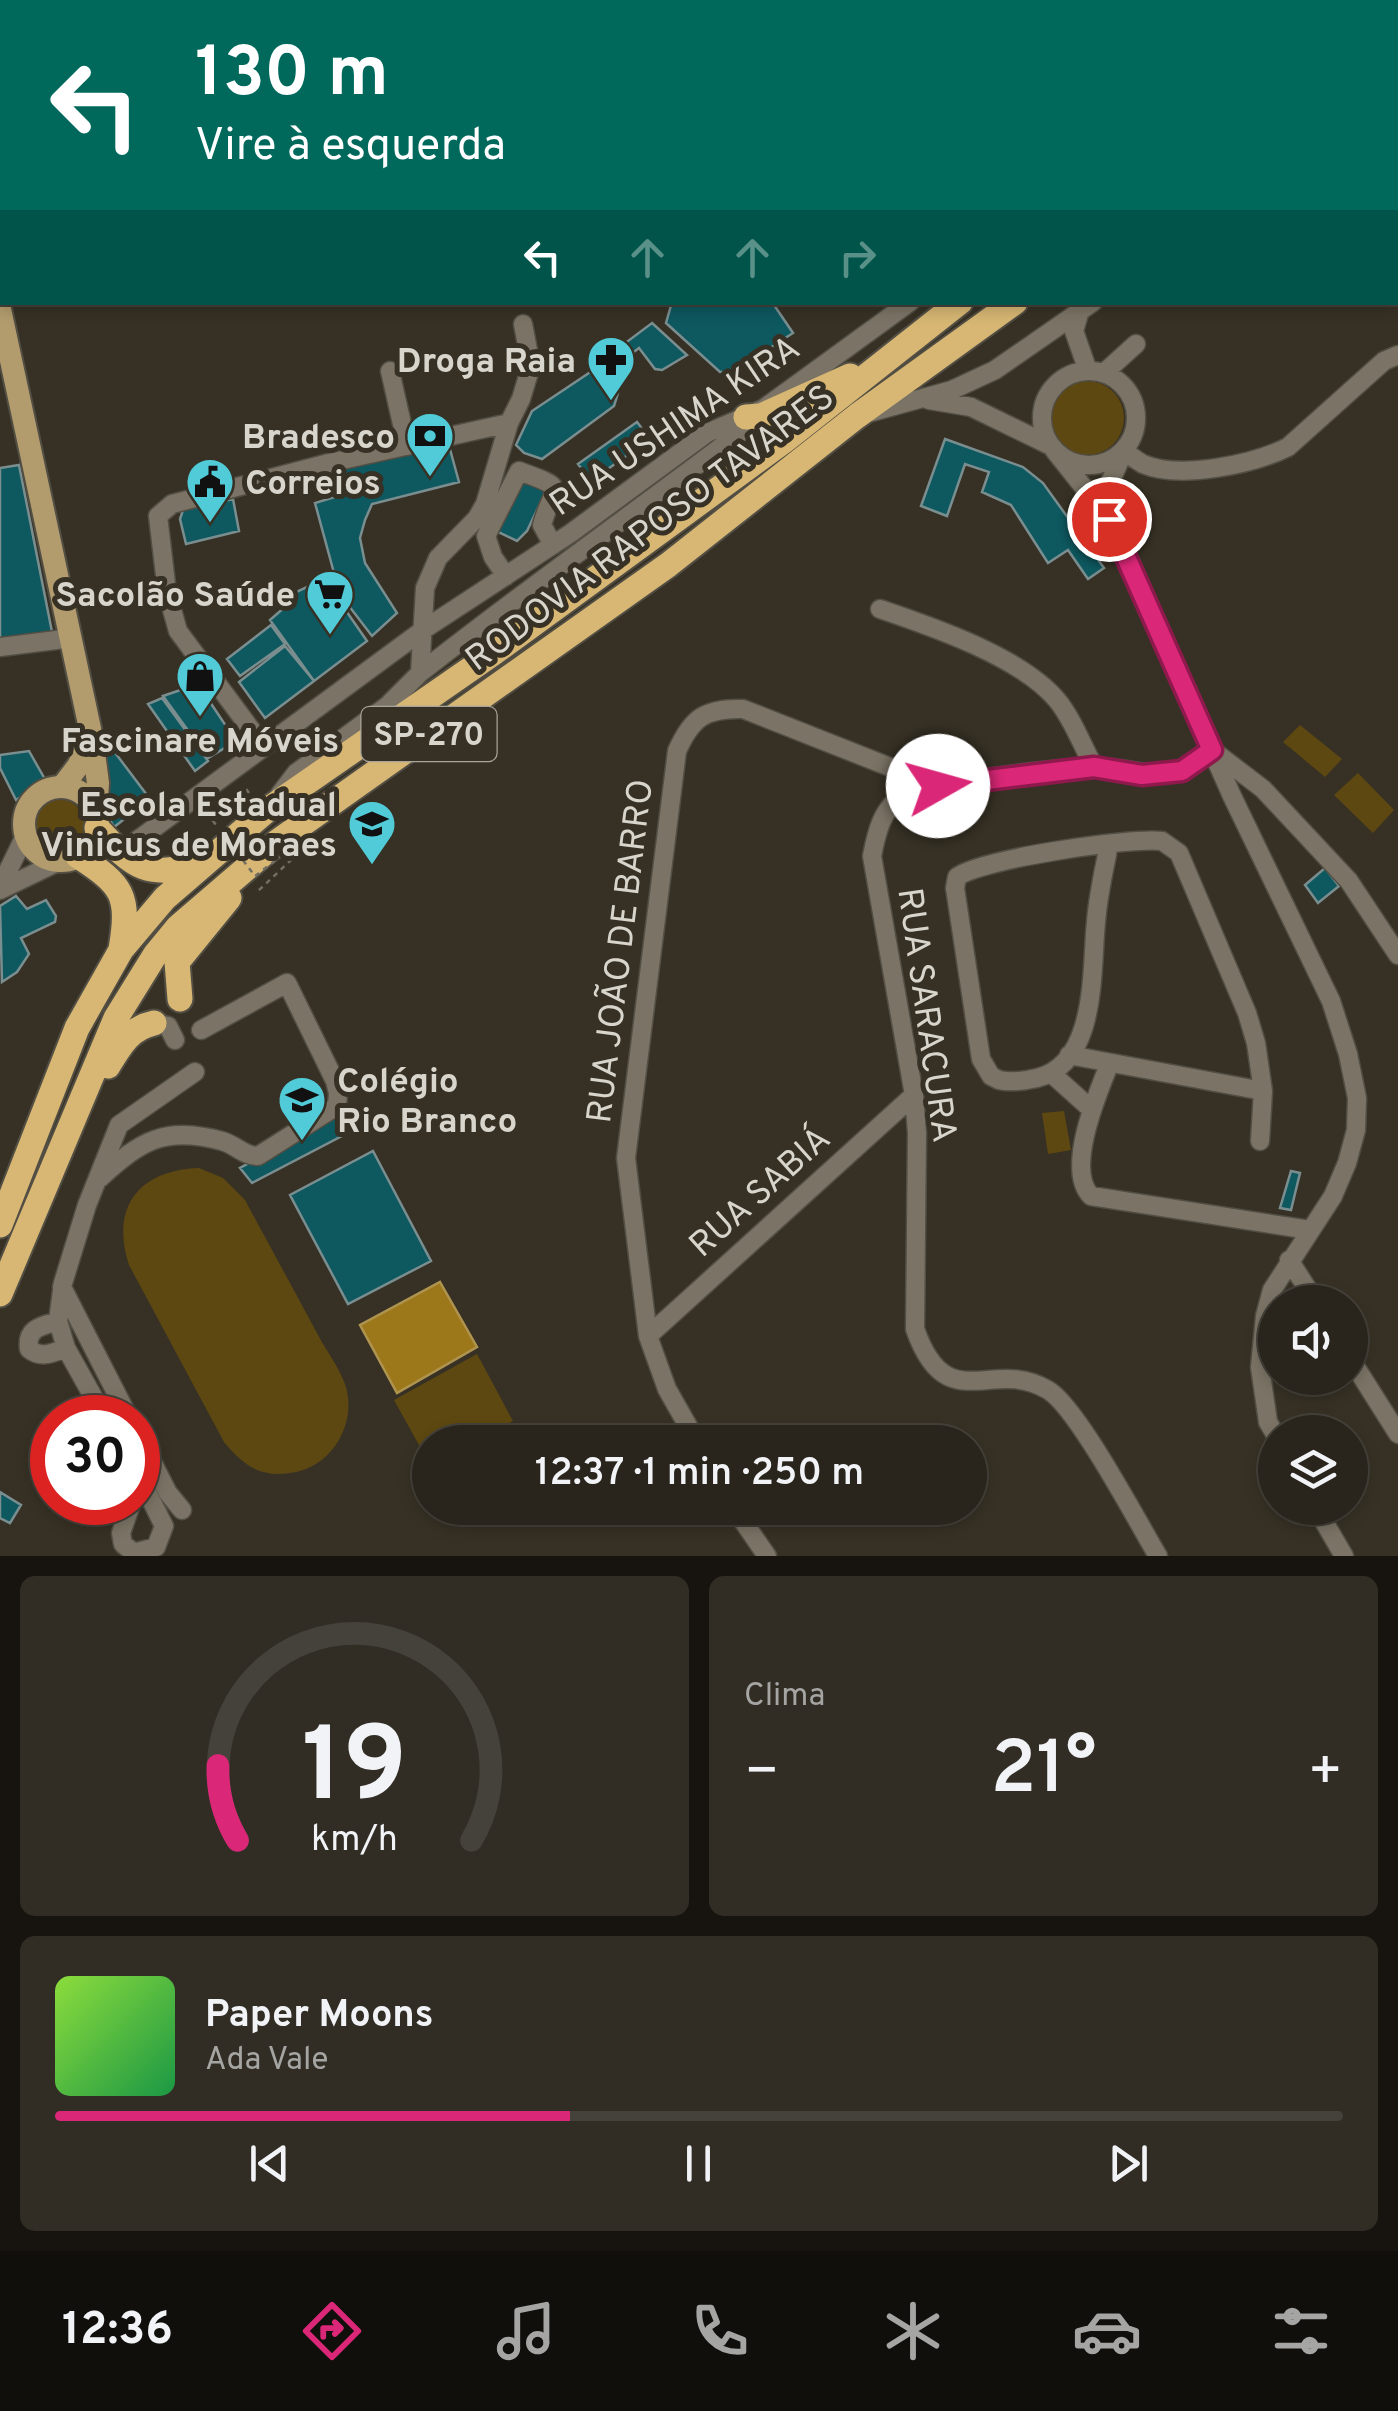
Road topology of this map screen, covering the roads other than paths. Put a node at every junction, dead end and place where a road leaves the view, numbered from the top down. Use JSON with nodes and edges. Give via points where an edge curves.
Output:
{"nodes":[{"id":1,"x":878,"y":305,"type":"edge"},
{"id":2,"x":906,"y":305,"type":"edge"},
{"id":3,"x":956,"y":305,"type":"edge"},
{"id":4,"x":1010,"y":305,"type":"edge"},
{"id":5,"x":1086,"y":308,"type":"edge"},
{"id":6,"x":0,"y":309,"type":"edge"},
{"id":7,"x":889,"y":317,"type":"junction"},
{"id":8,"x":523,"y":324,"type":"dead end"},
{"id":9,"x":1136,"y":344,"type":"dead end"},
{"id":10,"x":1398,"y":354,"type":"edge"},
{"id":11,"x":882,"y":362,"type":"junction"},
{"id":12,"x":390,"y":371,"type":"dead end"},
{"id":13,"x":1096,"y":372,"type":"junction"},
{"id":14,"x":923,"y":400,"type":"junction"},
{"id":15,"x":857,"y":416,"type":"junction"},
{"id":16,"x":754,"y":417,"type":"junction"},
{"id":17,"x":510,"y":424,"type":"junction"},
{"id":18,"x":407,"y":446,"type":"junction"},
{"id":19,"x":1053,"y":448,"type":"junction"},
{"id":20,"x":1124,"y":451,"type":"junction"},
{"id":21,"x":1109,"y":519,"type":"junction"},
{"id":22,"x":553,"y":545,"type":"junction"},
{"id":23,"x":506,"y":576,"type":"junction"},
{"id":24,"x":880,"y":608,"type":"dead end"},
{"id":25,"x":423,"y":630,"type":"junction"},
{"id":26,"x":72,"y":638,"type":"junction"},
{"id":27,"x":0,"y":647,"type":"edge"},
{"id":28,"x":420,"y":673,"type":"junction"},
{"id":29,"x":92,"y":738,"type":"junction"},
{"id":30,"x":264,"y":747,"type":"junction"},
{"id":31,"x":1212,"y":750,"type":"junction"},
{"id":32,"x":1094,"y":767,"type":"junction"},
{"id":33,"x":938,"y":786,"type":"junction"},
{"id":34,"x":62,"y":787,"type":"junction"},
{"id":35,"x":267,"y":810,"type":"junction"},
{"id":36,"x":97,"y":821,"type":"junction"},
{"id":37,"x":25,"y":836,"type":"junction"},
{"id":38,"x":278,"y":842,"type":"junction"},
{"id":39,"x":1109,"y":845,"type":"junction"},
{"id":40,"x":120,"y":853,"type":"junction"},
{"id":41,"x":69,"y":859,"type":"junction"},
{"id":42,"x":202,"y":864,"type":"junction"},
{"id":43,"x":0,"y":889,"type":"edge"},
{"id":44,"x":121,"y":950,"type":"junction"},
{"id":45,"x":1398,"y":955,"type":"edge"},
{"id":46,"x":180,"y":999,"type":"dead end"},
{"id":47,"x":154,"y":1023,"type":"joint"},
{"id":48,"x":201,"y":1030,"type":"dead end"},
{"id":49,"x":175,"y":1040,"type":"dead end"},
{"id":50,"x":1070,"y":1055,"type":"junction"},
{"id":51,"x":1108,"y":1065,"type":"junction"},
{"id":52,"x":195,"y":1072,"type":"dead end"},
{"id":53,"x":1052,"y":1074,"type":"junction"},
{"id":54,"x":1263,"y":1091,"type":"junction"},
{"id":55,"x":914,"y":1094,"type":"junction"},
{"id":56,"x":1092,"y":1108,"type":"junction"},
{"id":57,"x":70,"y":1125,"type":"junction"},
{"id":58,"x":1260,"y":1141,"type":"dead end"},
{"id":59,"x":100,"y":1178,"type":"junction"},
{"id":60,"x":0,"y":1225,"type":"edge"},
{"id":61,"x":1310,"y":1230,"type":"junction"},
{"id":62,"x":1289,"y":1260,"type":"junction"},
{"id":63,"x":1305,"y":1285,"type":"edge"},
{"id":64,"x":62,"y":1287,"type":"junction"},
{"id":65,"x":0,"y":1294,"type":"edge"},
{"id":66,"x":58,"y":1321,"type":"junction"},
{"id":67,"x":648,"y":1336,"type":"junction"},
{"id":68,"x":66,"y":1348,"type":"junction"},
{"id":69,"x":1368,"y":1386,"type":"edge"},
{"id":70,"x":92,"y":1395,"type":"edge"},
{"id":71,"x":117,"y":1395,"type":"edge"},
{"id":72,"x":1269,"y":1415,"type":"edge"},
{"id":73,"x":687,"y":1425,"type":"edge"},
{"id":74,"x":1398,"y":1434,"type":"edge"},
{"id":75,"x":160,"y":1477,"type":"edge"},
{"id":76,"x":182,"y":1510,"type":"dead end"},
{"id":77,"x":160,"y":1515,"type":"edge"},
{"id":78,"x":124,"y":1525,"type":"edge"},
{"id":79,"x":746,"y":1525,"type":"edge"},
{"id":80,"x":1326,"y":1525,"type":"edge"},
{"id":81,"x":767,"y":1556,"type":"edge"},
{"id":82,"x":1158,"y":1556,"type":"edge"},
{"id":83,"x":1344,"y":1556,"type":"edge"}],
"edges":[{"from":1,"to":7,"type":"street"},
{"from":2,"to":7,"type":"street","name":"RUA USHIMA KIRA"},
{"from":3,"to":11,"type":"highway","name":"RODOVIA RAPOSO TAVARES","number":"SP-270"},
{"from":4,"to":15,"type":"highway","name":"RODOVIA RAPOSO TAVARES","number":"SP-270"},
{"from":5,"to":13,"type":"street","via":[[1074,331]]},
{"from":5,"to":14,"type":"street","via":[[995,370]]},
{"from":6,"to":26,"type":"main road"},
{"from":7,"to":16,"type":"street","name":"RUA USHIMA KIRA"},
{"from":8,"to":17,"type":"street","name":"RUA USHIMA KIRA","via":[[531,366]]},
{"from":9,"to":13,"type":"street"},
{"from":10,"to":20,"type":"street","via":[[1271,456],[1187,470],[1145,464]]},
{"from":11,"to":16,"type":"highway"},
{"from":11,"to":35,"type":"highway","name":"RODOVIA RAPOSO TAVARES","number":"SP-270","via":[[495,652]]},
{"from":12,"to":18,"type":"street"},
{"from":13,"to":19,"type":"street","via":[[1064,378],[1047,397],[1042,422]]},
{"from":13,"to":20,"type":"street","via":[[1129,392],[1136,406],[1133,438]]},
{"from":14,"to":15,"type":"street"},
{"from":14,"to":19,"type":"street","via":[[970,407]]},
{"from":15,"to":38,"type":"highway","name":"RODOVIA RAPOSO TAVARES","number":"SP-270","via":[[668,565]]},
{"from":16,"to":22,"type":"street","name":"RUA USHIMA KIRA","via":[[707,433]]},
{"from":16,"to":28,"type":"street"},
{"from":17,"to":18,"type":"street"},
{"from":17,"to":25,"type":"street","name":"RUA USHIMA KIRA","via":[[485,504],[430,574]]},
{"from":18,"to":30,"type":"street","via":[[172,504],[158,516],[166,592],[178,632]]},
{"from":19,"to":20,"type":"street","via":[[1066,459],[1096,464]]},
{"from":19,"to":21,"type":"street"},
{"from":20,"to":21,"type":"street","via":[[1108,487]]},
{"from":21,"to":31,"type":"street"},
{"from":22,"to":23,"type":"street","name":"RUA USHIMA KIRA"},
{"from":22,"to":23,"type":"street","via":[[542,525],[554,488],[519,470],[486,536]]},
{"from":23,"to":25,"type":"street","name":"RUA USHIMA KIRA"},
{"from":24,"to":32,"type":"street","via":[[1041,682],[1060,703]]},
{"from":25,"to":28,"type":"street"},
{"from":25,"to":30,"type":"street","name":"RUA USHIMA KIRA"},
{"from":26,"to":27,"type":"street"},
{"from":26,"to":29,"type":"main road"},
{"from":28,"to":35,"type":"street","via":[[296,773]]},
{"from":29,"to":34,"type":"main road"},
{"from":29,"to":36,"type":"main road"},
{"from":30,"to":40,"type":"street","name":"RUA USHIMA KIRA"},
{"from":31,"to":32,"type":"street","name":"RUA SARACURA","via":[[1182,771],[1142,775]]},
{"from":31,"to":45,"type":"street","via":[[1262,788],[1348,881]]},
{"from":31,"to":61,"type":"street","via":[[1331,1001],[1351,1068],[1356,1130],[1333,1196]]},
{"from":32,"to":33,"type":"street","name":"RUA SARACURA"},
{"from":33,"to":55,"type":"street","name":"RUA SARACURA","via":[[902,796],[886,813],[872,856]]},
{"from":33,"to":67,"type":"street","name":"RUA JOÃO DE BARRO","via":[[743,708],[721,708],[687,729],[677,751],[628,1135],[627,1179]]},
{"from":34,"to":36,"type":"main road","via":[[84,795]]},
{"from":34,"to":37,"type":"main road","via":[[31,802]]},
{"from":35,"to":42,"type":"highway","name":"RODOVIA RAPOSO TAVARES","number":"SP-270"},
{"from":36,"to":40,"type":"highway"},
{"from":36,"to":41,"type":"main road","via":[[90,846]]},
{"from":37,"to":41,"type":"main road","via":[[38,854]]},
{"from":37,"to":43,"type":"street"},
{"from":38,"to":46,"type":"highway","via":[[182,953],[175,972]]},
{"from":38,"to":57,"type":"highway","name":"RODOVIA RAPOSO TAVARES","number":"SP-270","via":[[198,908],[155,954],[116,1018]]},
{"from":39,"to":50,"type":"street","via":[[1095,926],[1094,983]]},
{"from":39,"to":53,"type":"street","via":[[982,865],[958,876],[955,888],[985,1068],[1009,1083]]},
{"from":39,"to":54,"type":"street","via":[[1162,840],[1179,853],[1247,1012]]},
{"from":40,"to":42,"type":"highway","via":[[150,872]]},
{"from":41,"to":43,"type":"street"},
{"from":41,"to":44,"type":"highway","via":[[107,874],[120,888],[126,910]]},
{"from":42,"to":44,"type":"highway","name":"RODOVIA RAPOSO TAVARES","number":"SP-270"},
{"from":44,"to":60,"type":"highway","name":"RODOVIA RAPOSO TAVARES","number":"SP-270","via":[[77,1028]]},
{"from":47,"to":49,"type":"street","via":[[168,1026]]},
{"from":47,"to":57,"type":"highway","via":[[124,1040]]},
{"from":48,"to":59,"type":"street","via":[[287,984],[335,1081],[337,1106],[258,1156],[227,1142],[165,1134],[138,1146]]},
{"from":50,"to":51,"type":"street"},
{"from":50,"to":53,"type":"street"},
{"from":51,"to":54,"type":"street"},
{"from":51,"to":56,"type":"street"},
{"from":52,"to":59,"type":"street","via":[[120,1126]]},
{"from":53,"to":56,"type":"street"},
{"from":54,"to":58,"type":"street"},
{"from":55,"to":67,"type":"street","name":"RUA SABIÁ"},
{"from":55,"to":82,"type":"street","name":"RUA SARACURA","via":[[915,1329],[922,1350],[948,1378],[1032,1383],[1061,1400]]},
{"from":56,"to":61,"type":"street","via":[[1080,1174],[1091,1196]]},
{"from":57,"to":65,"type":"highway","name":"RODOVIA RAPOSO TAVARES","number":"SP-270"},
{"from":59,"to":64,"type":"street"},
{"from":61,"to":62,"type":"street"},
{"from":62,"to":63,"type":"street"},
{"from":62,"to":72,"type":"street","via":[[1272,1290],[1262,1341]]},
{"from":64,"to":66,"type":"street"},
{"from":64,"to":71,"type":"street"},
{"from":66,"to":68,"type":"street"},
{"from":66,"to":68,"type":"street","via":[[35,1328],[28,1349],[46,1355]]},
{"from":67,"to":73,"type":"street","name":"RUA JOÃO DE BARRO"},
{"from":68,"to":70,"type":"street"},
{"from":69,"to":74,"type":"street"},
{"from":75,"to":76,"type":"street"},
{"from":77,"to":78,"type":"street","via":[[164,1526],[147,1552],[134,1553],[123,1544]]},
{"from":79,"to":81,"type":"street"},
{"from":80,"to":83,"type":"street"}]}
